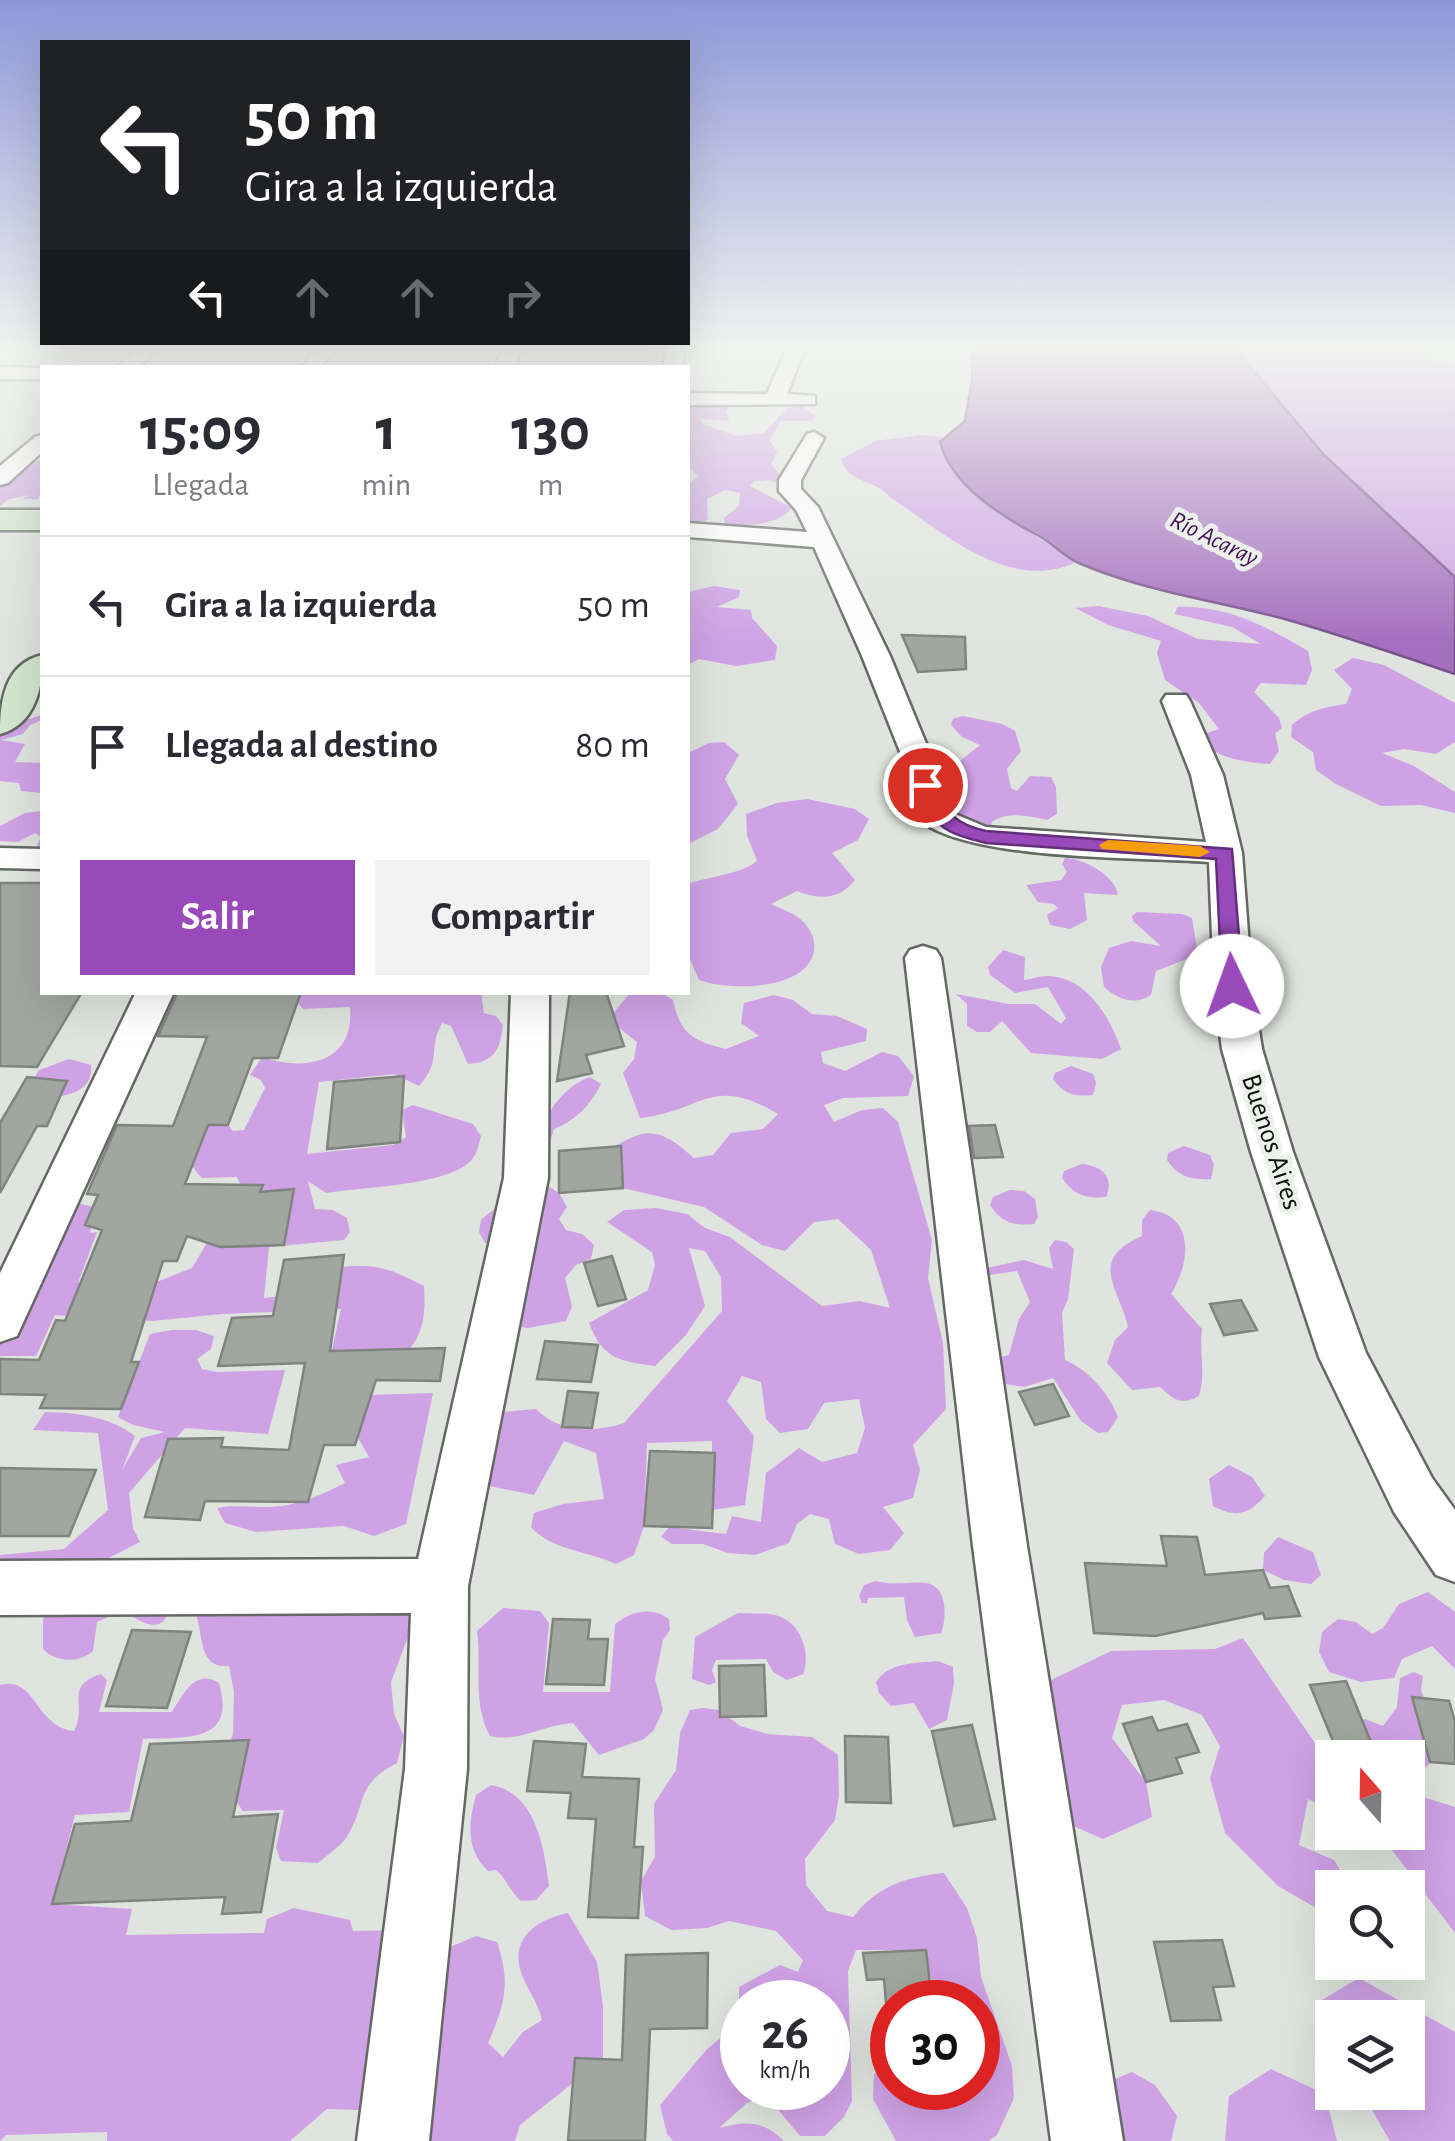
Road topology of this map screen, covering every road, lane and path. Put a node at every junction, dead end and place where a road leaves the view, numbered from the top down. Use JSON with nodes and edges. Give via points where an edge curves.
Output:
{"nodes":[{"id":1,"x":38,"y":445,"type":"edge"},
{"id":2,"x":810,"y":445,"type":"edge"},
{"id":3,"x":0,"y":478,"type":"edge"},
{"id":4,"x":0,"y":520,"type":"edge"},
{"id":5,"x":40,"y":520,"type":"edge"},
{"id":6,"x":690,"y":530,"type":"edge"},
{"id":7,"x":0,"y":534,"type":"edge"},
{"id":8,"x":40,"y":534,"type":"edge"},
{"id":9,"x":823,"y":540,"type":"junction"},
{"id":10,"x":40,"y":669,"type":"edge"},
{"id":11,"x":1176,"y":701,"type":"dead end"},
{"id":12,"x":0,"y":722,"type":"edge"},
{"id":13,"x":1225,"y":854,"type":"junction"},
{"id":14,"x":0,"y":858,"type":"edge"},
{"id":15,"x":40,"y":859,"type":"edge"},
{"id":16,"x":922,"y":958,"type":"dead end"},
{"id":17,"x":154,"y":995,"type":"edge"},
{"id":18,"x":530,"y":995,"type":"edge"},
{"id":19,"x":0,"y":1322,"type":"edge"},
{"id":20,"x":1455,"y":1556,"type":"edge"},
{"id":21,"x":440,"y":1586,"type":"junction"},
{"id":22,"x":0,"y":1588,"type":"edge"},
{"id":23,"x":393,"y":2141,"type":"edge"},
{"id":24,"x":1087,"y":2141,"type":"edge"}],
"edges":[{"from":1,"to":3,"type":"street"},
{"from":2,"to":9,"type":"street","via":[[790,491]]},
{"from":4,"to":5,"type":"street"},
{"from":6,"to":9,"type":"street"},
{"from":7,"to":8,"type":"street"},
{"from":9,"to":13,"type":"street","via":[[941,820],[986,837]]},
{"from":10,"to":12,"type":"street"},
{"from":11,"to":13,"type":"street","name":"Buenos Aires","via":[[1207,775]]},
{"from":13,"to":20,"type":"street","name":"Buenos Aires","via":[[1239,1033],[1272,1152],[1343,1356],[1412,1494]]},
{"from":14,"to":15,"type":"street"},
{"from":16,"to":24,"type":"street"},
{"from":17,"to":19,"type":"street"},
{"from":18,"to":21,"type":"street","via":[[526,1178]]},
{"from":21,"to":22,"type":"street"},
{"from":21,"to":23,"type":"street","via":[[436,1769]]}]}
